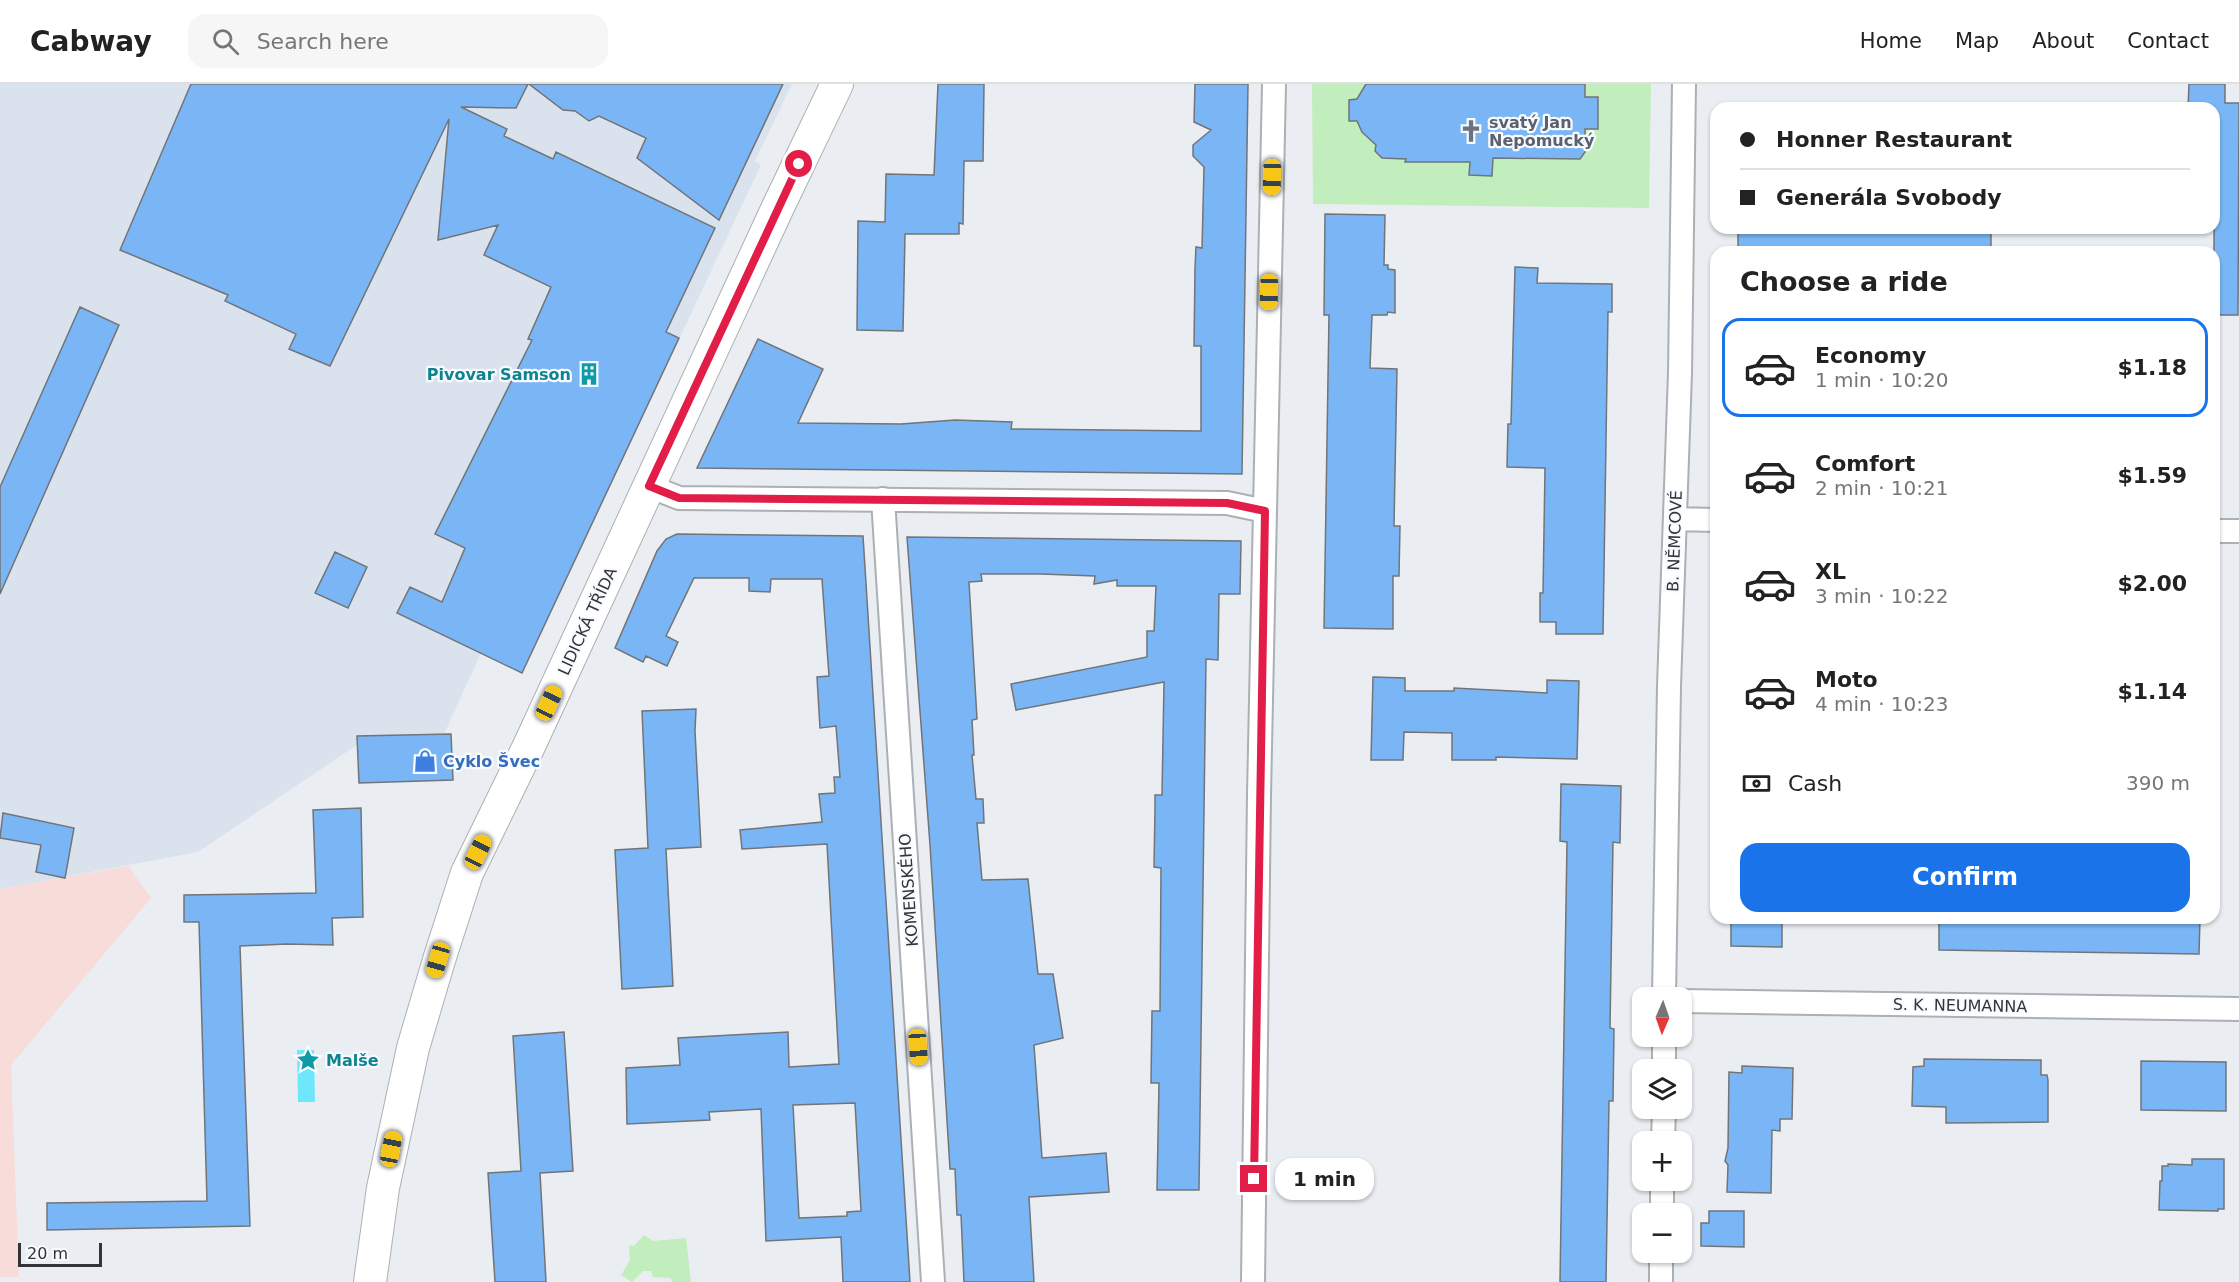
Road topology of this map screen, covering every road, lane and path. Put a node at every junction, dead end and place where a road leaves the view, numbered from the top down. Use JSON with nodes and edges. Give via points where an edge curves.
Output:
{"nodes":[{"id":1,"x":837,"y":84,"type":"edge"},
{"id":2,"x":1274,"y":84,"type":"edge"},
{"id":3,"x":1684,"y":84,"type":"edge"},
{"id":4,"x":649,"y":486,"type":"junction"},
{"id":5,"x":883,"y":499,"type":"junction"},
{"id":6,"x":1265,"y":511,"type":"junction"},
{"id":7,"x":1675,"y":519,"type":"junction"},
{"id":8,"x":1710,"y":520,"type":"edge"},
{"id":9,"x":2220,"y":531,"type":"edge"},
{"id":10,"x":2239,"y":531,"type":"edge"},
{"id":11,"x":1664,"y":987,"type":"edge"},
{"id":12,"x":1692,"y":1001,"type":"edge"},
{"id":13,"x":2239,"y":1009,"type":"edge"},
{"id":14,"x":1661,"y":1263,"type":"edge"},
{"id":15,"x":370,"y":1282,"type":"edge"},
{"id":16,"x":933,"y":1282,"type":"edge"},
{"id":17,"x":1253,"y":1282,"type":"edge"},
{"id":18,"x":1661,"y":1282,"type":"edge"}],
"edges":[{"from":1,"to":4,"type":"street","name":"LIDICKÁ TŘÍDA"},
{"from":2,"to":6,"type":"street"},
{"from":3,"to":7,"type":"street","name":"B. NĚMCOVÉ"},
{"from":4,"to":5,"type":"street","via":[[679,498]]},
{"from":4,"to":15,"type":"street","name":"LIDICKÁ TŘÍDA","via":[[467,873],[413,1048],[383,1188]]},
{"from":5,"to":6,"type":"street","via":[[1227,503]]},
{"from":5,"to":16,"type":"street","name":"KOMENSKÉHO"},
{"from":6,"to":17,"type":"street"},
{"from":7,"to":8,"type":"street"},
{"from":7,"to":11,"type":"street","name":"B. NĚMCOVÉ"},
{"from":9,"to":10,"type":"street"},
{"from":12,"to":13,"type":"street","name":"S. K. NEUMANNA"},
{"from":14,"to":18,"type":"street"}]}
